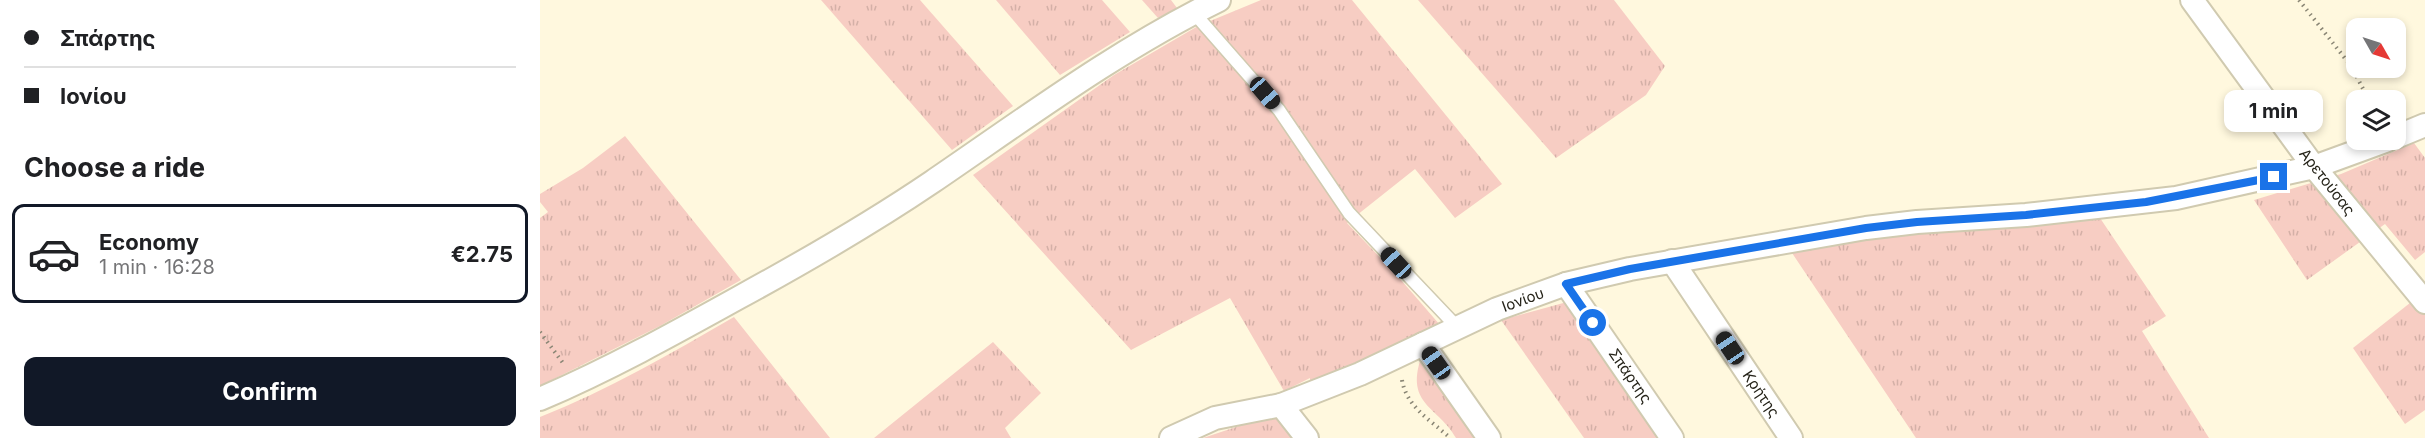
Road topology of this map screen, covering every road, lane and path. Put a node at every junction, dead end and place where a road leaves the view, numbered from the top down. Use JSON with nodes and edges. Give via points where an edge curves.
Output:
{"nodes":[{"id":1,"x":1219,"y":0,"type":"edge"},
{"id":2,"x":2192,"y":0,"type":"edge"},
{"id":3,"x":2299,"y":0,"type":"edge"},
{"id":4,"x":1188,"y":7,"type":"edge"},
{"id":5,"x":2364,"y":90,"type":"edge"},
{"id":6,"x":2425,"y":125,"type":"edge"},
{"id":7,"x":2406,"y":133,"type":"edge"},
{"id":8,"x":2361,"y":150,"type":"edge"},
{"id":9,"x":2314,"y":167,"type":"junction"},
{"id":10,"x":1672,"y":261,"type":"junction"},
{"id":11,"x":1566,"y":284,"type":"junction"},
{"id":12,"x":2425,"y":302,"type":"edge"},
{"id":13,"x":1457,"y":327,"type":"junction"},
{"id":14,"x":540,"y":332,"type":"edge"},
{"id":15,"x":1423,"y":344,"type":"junction"},
{"id":16,"x":1401,"y":355,"type":"junction"},
{"id":17,"x":575,"y":384,"type":"junction"},
{"id":18,"x":540,"y":399,"type":"edge"},
{"id":19,"x":1281,"y":405,"type":"junction"},
{"id":20,"x":1171,"y":438,"type":"edge"},
{"id":21,"x":1307,"y":438,"type":"edge"},
{"id":22,"x":1450,"y":438,"type":"edge"},
{"id":23,"x":1489,"y":438,"type":"edge"},
{"id":24,"x":1672,"y":438,"type":"edge"},
{"id":25,"x":1791,"y":438,"type":"edge"}],
"edges":[{"from":1,"to":4,"type":"street"},
{"from":2,"to":9,"type":"street","name":"Αρετούσας"},
{"from":3,"to":5,"type":"path","via":[[2351,66]]},
{"from":4,"to":13,"type":"lane","via":[[1279,110],[1349,213]]},
{"from":4,"to":17,"type":"street","via":[[1162,29],[845,236]]},
{"from":6,"to":7,"type":"street"},
{"from":8,"to":9,"type":"street","name":"Ιονίου"},
{"from":9,"to":10,"type":"street","name":"Ιονίου","via":[[2146,202],[1866,228]]},
{"from":9,"to":12,"type":"street","name":"Αρετούσας"},
{"from":10,"to":11,"type":"street","name":"Ιονίου"},
{"from":10,"to":25,"type":"street","name":"Κρήτης"},
{"from":11,"to":13,"type":"street","name":"Ιονίου"},
{"from":11,"to":24,"type":"street","name":"Σπάρτης"},
{"from":13,"to":15,"type":"street","name":"Ιονίου"},
{"from":14,"to":17,"type":"path"},
{"from":15,"to":16,"type":"street","name":"Ιονίου"},
{"from":15,"to":23,"type":"street"},
{"from":16,"to":19,"type":"street","name":"Ιονίου"},
{"from":16,"to":22,"type":"path","via":[[1406,396]]},
{"from":17,"to":18,"type":"street"},
{"from":19,"to":20,"type":"street","name":"Ιονίου","via":[[1215,418]]},
{"from":19,"to":21,"type":"street"}]}
